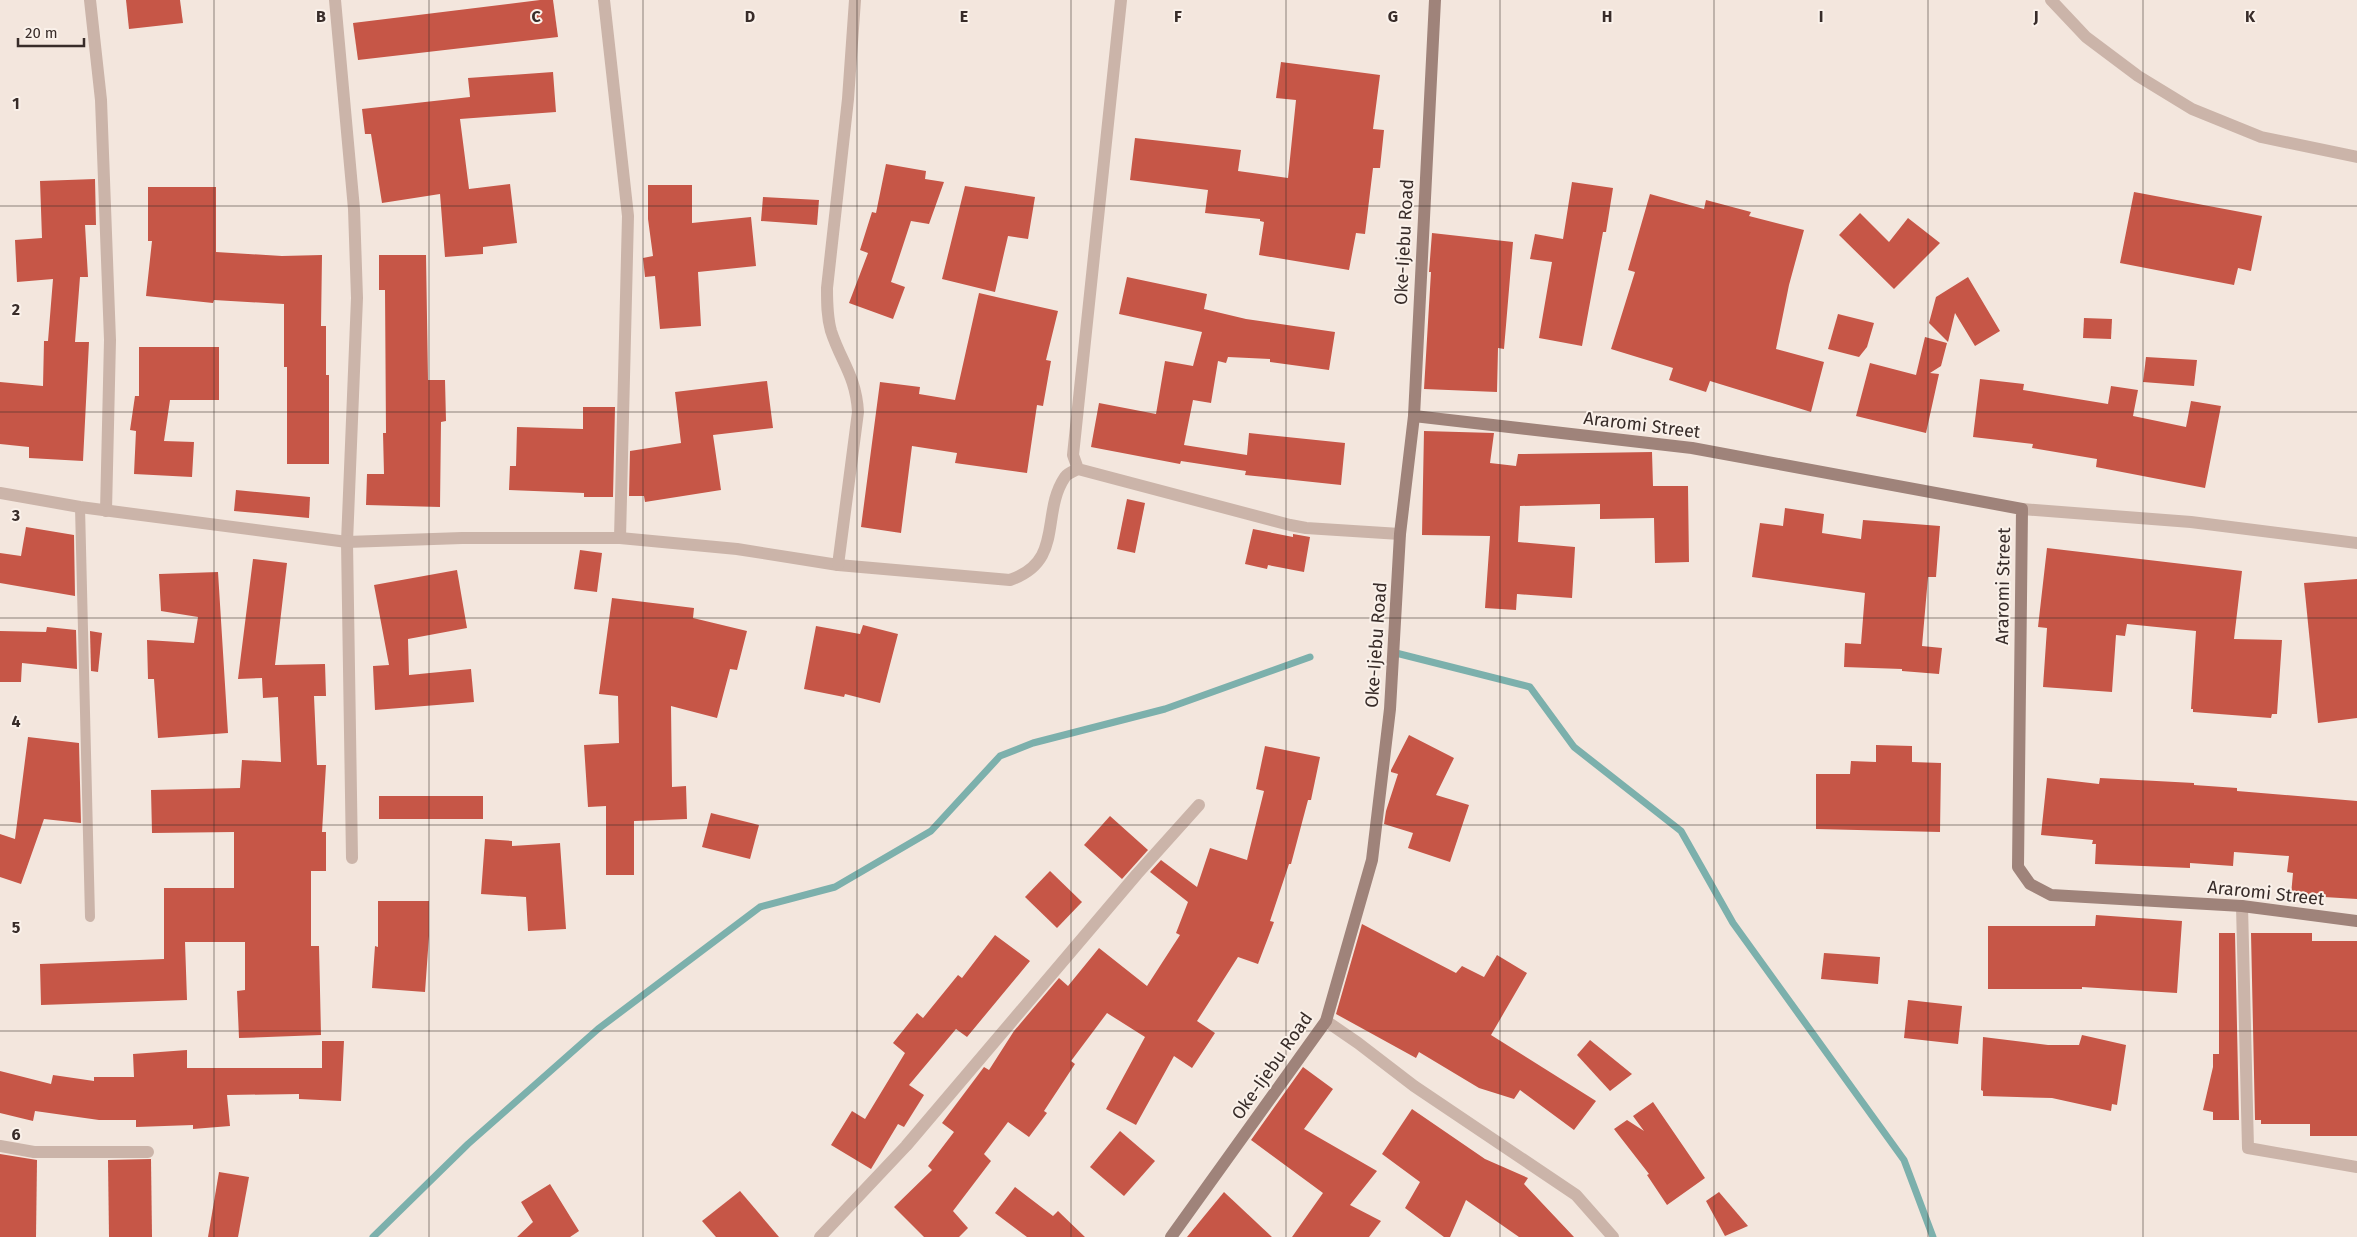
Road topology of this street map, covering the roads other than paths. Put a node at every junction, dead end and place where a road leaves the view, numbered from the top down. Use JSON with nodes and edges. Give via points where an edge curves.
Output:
{"nodes":[{"id":1,"x":90,"y":0,"type":"edge"},
{"id":2,"x":335,"y":0,"type":"edge"},
{"id":3,"x":604,"y":0,"type":"edge"},
{"id":4,"x":855,"y":0,"type":"edge"},
{"id":5,"x":1121,"y":0,"type":"edge"},
{"id":6,"x":1435,"y":0,"type":"edge"},
{"id":7,"x":2051,"y":0,"type":"edge"},
{"id":8,"x":2357,"y":157,"type":"edge"},
{"id":9,"x":1414,"y":416,"type":"junction"},
{"id":10,"x":1078,"y":469,"type":"junction"},
{"id":11,"x":0,"y":493,"type":"edge"},
{"id":12,"x":80,"y":507,"type":"junction"},
{"id":13,"x":2022,"y":509,"type":"junction"},
{"id":14,"x":106,"y":511,"type":"junction"},
{"id":15,"x":1400,"y":534,"type":"junction"},
{"id":16,"x":620,"y":538,"type":"junction"},
{"id":17,"x":347,"y":542,"type":"junction"},
{"id":18,"x":2357,"y":543,"type":"edge"},
{"id":19,"x":838,"y":565,"type":"junction"},
{"id":20,"x":1199,"y":806,"type":"dead end"},
{"id":21,"x":352,"y":858,"type":"dead end"},
{"id":22,"x":2242,"y":906,"type":"junction"},
{"id":23,"x":90,"y":917,"type":"dead end"},
{"id":24,"x":2357,"y":921,"type":"edge"},
{"id":25,"x":1326,"y":1021,"type":"junction"},
{"id":26,"x":0,"y":1146,"type":"edge"},
{"id":27,"x":148,"y":1152,"type":"dead end"},
{"id":28,"x":2357,"y":1167,"type":"edge"},
{"id":29,"x":1175,"y":1236,"type":"edge"},
{"id":30,"x":820,"y":1237,"type":"edge"},
{"id":31,"x":1613,"y":1237,"type":"edge"}],
"edges":[{"from":1,"to":14,"type":"street","via":[[101,100],[110,340]]},
{"from":2,"to":17,"type":"street","via":[[354,209],[357,298]]},
{"from":3,"to":16,"type":"street","via":[[628,216]]},
{"from":4,"to":19,"type":"street","via":[[848,99],[826,288],[832,332],[857,392],[858,412]]},
{"from":5,"to":10,"type":"street","via":[[1073,455]]},
{"from":6,"to":9,"type":"street","name":"Oke-Ijebu Road"},
{"from":7,"to":8,"type":"street","via":[[2086,37],[2138,76],[2192,109],[2261,137]]},
{"from":9,"to":13,"type":"street","name":"Araromi Street","via":[[1692,448]]},
{"from":9,"to":15,"type":"street","name":"Oke-Ijebu Road"},
{"from":10,"to":15,"type":"street","via":[[1306,528]]},
{"from":10,"to":19,"type":"street","via":[[1066,475],[1056,499],[1049,544],[1036,566],[1023,576],[1010,580]]},
{"from":11,"to":12,"type":"street"},
{"from":12,"to":14,"type":"street"},
{"from":12,"to":23,"type":"lane"},
{"from":13,"to":18,"type":"street","via":[[2191,522]]},
{"from":13,"to":22,"type":"street","name":"Araromi Street","via":[[2018,867],[2030,884],[2051,895]]},
{"from":14,"to":17,"type":"street"},
{"from":15,"to":25,"type":"street","name":"Oke-Ijebu Road","via":[[1390,708],[1372,860]]},
{"from":16,"to":17,"type":"street"},
{"from":16,"to":19,"type":"street","via":[[737,549]]},
{"from":17,"to":21,"type":"street"},
{"from":20,"to":30,"type":"street","via":[[1137,874],[906,1146]]},
{"from":22,"to":24,"type":"street","name":"Araromi Street"},
{"from":22,"to":28,"type":"street","via":[[2248,1148]]},
{"from":25,"to":29,"type":"street","name":"Oke-Ijebu Road"},
{"from":25,"to":31,"type":"street","via":[[1414,1086],[1576,1195]]},
{"from":26,"to":27,"type":"street","via":[[34,1152]]}]}
